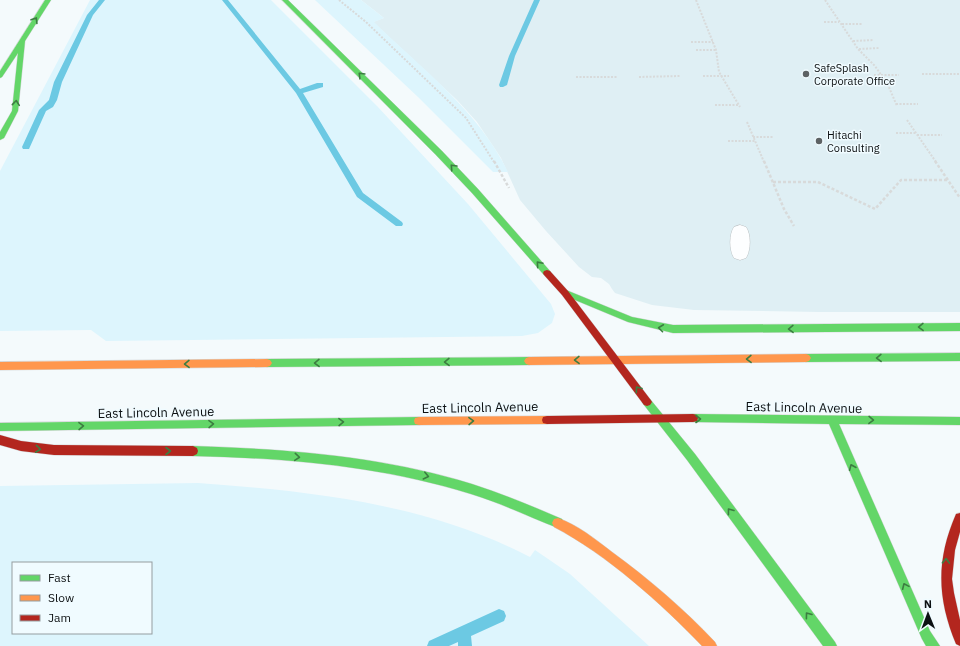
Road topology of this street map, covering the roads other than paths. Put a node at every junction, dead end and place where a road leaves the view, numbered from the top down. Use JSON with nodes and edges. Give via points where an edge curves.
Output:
{"nodes":[{"id":1,"x":48,"y":0,"type":"edge"},
{"id":2,"x":285,"y":0,"type":"edge"},
{"id":3,"x":22,"y":41,"type":"junction"},
{"id":4,"x":0,"y":76,"type":"edge"},
{"id":5,"x":0,"y":138,"type":"edge"},
{"id":6,"x":740,"y":231,"type":"dead end"},
{"id":7,"x":740,"y":253,"type":"dead end"},
{"id":8,"x":565,"y":293,"type":"junction"},
{"id":9,"x":960,"y":327,"type":"edge"},
{"id":10,"x":960,"y":357,"type":"edge"},
{"id":11,"x":616,"y":360,"type":"junction"},
{"id":12,"x":0,"y":366,"type":"edge"},
{"id":13,"x":659,"y":418,"type":"junction"},
{"id":14,"x":832,"y":420,"type":"junction"},
{"id":15,"x":960,"y":421,"type":"edge"},
{"id":16,"x":0,"y":427,"type":"edge"},
{"id":17,"x":0,"y":440,"type":"edge"},
{"id":18,"x":960,"y":518,"type":"edge"},
{"id":19,"x":960,"y":640,"type":"edge"},
{"id":20,"x":711,"y":646,"type":"edge"},
{"id":21,"x":831,"y":646,"type":"edge"},
{"id":22,"x":934,"y":646,"type":"edge"}],
"edges":[{"from":3,"to":1,"type":"main road","one_way":true},
{"from":8,"to":2,"type":"main road","one_way":true,"via":[[439,153]]},
{"from":3,"to":4,"type":"main road"},
{"from":5,"to":3,"type":"main road","one_way":true,"via":[[15,111]]},
{"from":6,"to":7,"type":"lane"},
{"from":9,"to":8,"type":"main road","one_way":true,"via":[[657,328],[632,321]]},
{"from":8,"to":11,"type":"main road"},
{"from":10,"to":11,"type":"main road","one_way":true},
{"from":11,"to":12,"type":"main road","one_way":true},
{"from":13,"to":11,"type":"main road","one_way":true},
{"from":13,"to":14,"type":"main road","name":"East Lincoln Avenue","one_way":true},
{"from":16,"to":13,"type":"main road","name":"East Lincoln Avenue","one_way":true},
{"from":21,"to":13,"type":"main road","one_way":true,"via":[[691,457]]},
{"from":14,"to":15,"type":"main road","name":"East Lincoln Avenue","one_way":true},
{"from":22,"to":14,"type":"main road","one_way":true,"via":[[926,635]]},
{"from":17,"to":20,"type":"main road","one_way":true,"via":[[39,449],[200,451],[296,457],[363,464],[450,481],[521,507],[576,534],[654,592],[695,628]]},
{"from":19,"to":18,"type":"main road","one_way":true,"via":[[951,613],[946,581],[947,551]]}]}
